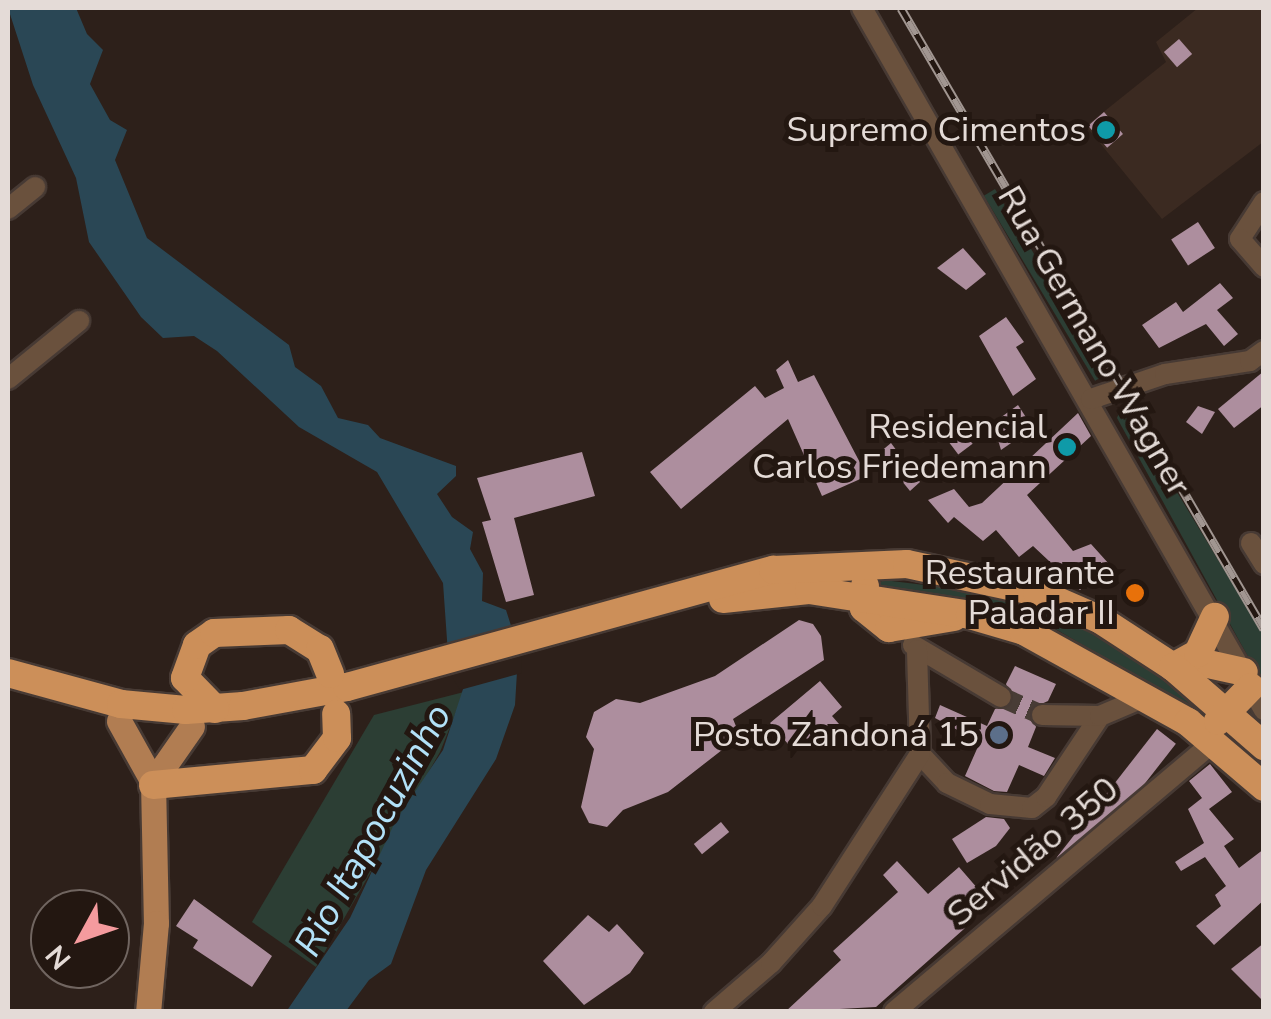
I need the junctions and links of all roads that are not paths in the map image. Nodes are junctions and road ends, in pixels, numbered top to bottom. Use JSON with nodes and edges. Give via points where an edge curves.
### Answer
{"nodes":[{"id":1,"x":862,"y":8,"type":"edge"},
{"id":2,"x":35,"y":187,"type":"dead end"},
{"id":3,"x":1264,"y":202,"type":"edge"},
{"id":4,"x":8,"y":209,"type":"edge"},
{"id":5,"x":1264,"y":267,"type":"edge"},
{"id":6,"x":79,"y":320,"type":"dead end"},
{"id":7,"x":1264,"y":350,"type":"edge"},
{"id":8,"x":8,"y":379,"type":"edge"},
{"id":9,"x":1091,"y":399,"type":"junction"},
{"id":10,"x":1250,"y":544,"type":"dead end"},
{"id":11,"x":908,"y":564,"type":"junction"},
{"id":12,"x":1264,"y":564,"type":"edge"},
{"id":13,"x":862,"y":596,"type":"junction"},
{"id":14,"x":970,"y":615,"type":"junction"},
{"id":15,"x":1215,"y":617,"type":"junction"},
{"id":16,"x":910,"y":640,"type":"junction"},
{"id":17,"x":533,"y":643,"type":"junction"},
{"id":18,"x":1181,"y":663,"type":"junction"},
{"id":19,"x":8,"y":673,"type":"edge"},
{"id":20,"x":330,"y":674,"type":"dead end"},
{"id":21,"x":393,"y":682,"type":"junction"},
{"id":22,"x":1253,"y":690,"type":"edge"},
{"id":23,"x":8,"y":692,"type":"edge"},
{"id":24,"x":1001,"y":696,"type":"tunnel mouth"},
{"id":25,"x":1147,"y":696,"type":"junction"},
{"id":26,"x":215,"y":708,"type":"junction"},
{"id":27,"x":1227,"y":710,"type":"junction"},
{"id":28,"x":336,"y":714,"type":"dead end"},
{"id":29,"x":1042,"y":715,"type":"tunnel mouth"},
{"id":30,"x":1100,"y":716,"type":"junction"},
{"id":31,"x":119,"y":721,"type":"junction"},
{"id":32,"x":1188,"y":722,"type":"junction"},
{"id":33,"x":192,"y":726,"type":"junction"},
{"id":34,"x":1214,"y":742,"type":"junction"},
{"id":35,"x":1264,"y":746,"type":"edge"},
{"id":36,"x":920,"y":754,"type":"junction"},
{"id":37,"x":163,"y":776,"type":"junction"},
{"id":38,"x":1264,"y":786,"type":"edge"},
{"id":39,"x":148,"y":1012,"type":"edge"},
{"id":40,"x":714,"y":1012,"type":"edge"},
{"id":41,"x":894,"y":1012,"type":"edge"}],
"edges":[{"from":1,"to":9,"type":"street","name":"Rua Germano Wagner"},
{"from":2,"to":4,"type":"street"},
{"from":3,"to":5,"type":"street","via":[[1240,239]]},
{"from":6,"to":8,"type":"street"},
{"from":7,"to":9,"type":"street","via":[[1250,361],[1165,374]]},
{"from":9,"to":15,"type":"street","name":"Rua Germano Wagner"},
{"from":10,"to":12,"type":"street"},
{"from":11,"to":13,"type":"highway","via":[[878,574]]},
{"from":11,"to":17,"type":"highway","via":[[773,570]]},
{"from":11,"to":18,"type":"highway","via":[[1037,592]]},
{"from":13,"to":14,"type":"highway"},
{"from":13,"to":16,"type":"highway","via":[[872,618]]},
{"from":13,"to":17,"type":"highway","via":[[808,590],[732,596]]},
{"from":14,"to":16,"type":"highway"},
{"from":14,"to":25,"type":"highway","via":[[1075,654]]},
{"from":15,"to":18,"type":"highway"},
{"from":15,"to":22,"type":"street","name":"Rua Germano Wagner"},
{"from":16,"to":24,"type":"street"},
{"from":16,"to":36,"type":"street"},
{"from":17,"to":21,"type":"highway"},
{"from":18,"to":22,"type":"highway"},
{"from":18,"to":27,"type":"highway"},
{"from":19,"to":26,"type":"highway","via":[[121,704]]},
{"from":20,"to":26,"type":"highway","via":[[320,649],[289,630],[214,633],[197,645],[186,678]]},
{"from":21,"to":26,"type":"highway"},
{"from":21,"to":33,"type":"highway","via":[[298,714]]},
{"from":22,"to":27,"type":"highway"},
{"from":23,"to":31,"type":"highway"},
{"from":25,"to":30,"type":"street"},
{"from":25,"to":32,"type":"highway"},
{"from":27,"to":32,"type":"highway","via":[[1211,724]]},
{"from":27,"to":35,"type":"highway"},
{"from":28,"to":37,"type":"highway","via":[[338,738],[313,770]]},
{"from":29,"to":30,"type":"street"},
{"from":30,"to":36,"type":"street","via":[[1070,767],[1032,808],[990,804],[947,784]]},
{"from":31,"to":33,"type":"highway"},
{"from":31,"to":37,"type":"main road"},
{"from":32,"to":34,"type":"highway"},
{"from":33,"to":37,"type":"main road"},
{"from":34,"to":38,"type":"highway"},
{"from":34,"to":41,"type":"street","name":"Servidão 350"},
{"from":36,"to":40,"type":"street","via":[[822,906],[771,964]]},
{"from":37,"to":39,"type":"main road"}]}
